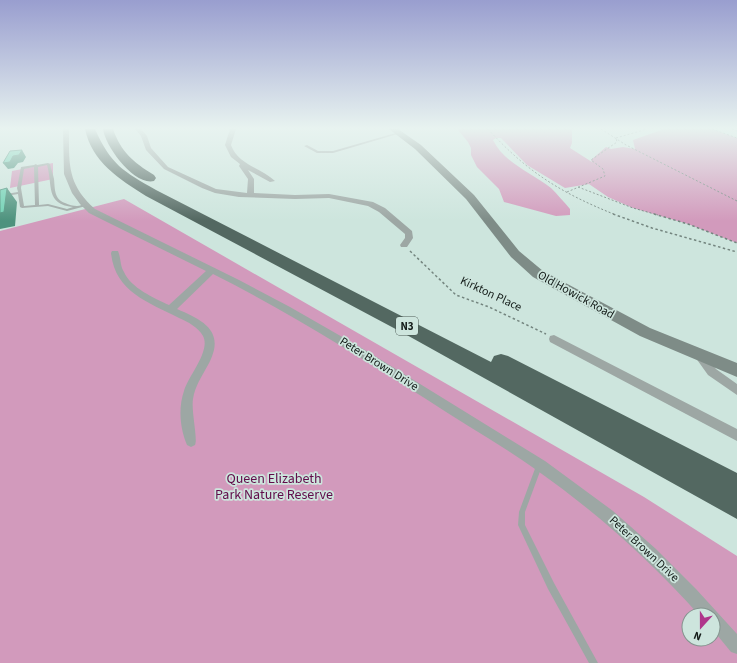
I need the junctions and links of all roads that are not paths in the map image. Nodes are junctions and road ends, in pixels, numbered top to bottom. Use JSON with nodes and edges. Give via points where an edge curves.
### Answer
{"nodes":[{"id":1,"x":68,"y":160,"type":"edge"},
{"id":2,"x":104,"y":160,"type":"edge"},
{"id":3,"x":125,"y":160,"type":"edge"},
{"id":4,"x":158,"y":160,"type":"edge"},
{"id":5,"x":237,"y":160,"type":"edge"},
{"id":6,"x":239,"y":160,"type":"edge"},
{"id":7,"x":431,"y":160,"type":"edge"},
{"id":8,"x":36,"y":165,"type":"junction"},
{"id":9,"x":272,"y":181,"type":"dead end"},
{"id":10,"x":19,"y":192,"type":"junction"},
{"id":11,"x":250,"y":195,"type":"junction"},
{"id":12,"x":0,"y":196,"type":"edge"},
{"id":13,"x":38,"y":206,"type":"junction"},
{"id":14,"x":82,"y":206,"type":"junction"},
{"id":15,"x":404,"y":245,"type":"road end"},
{"id":16,"x":115,"y":253,"type":"dead end"},
{"id":17,"x":212,"y":270,"type":"junction"},
{"id":18,"x":171,"y":308,"type":"junction"},
{"id":19,"x":554,"y":339,"type":"road end"},
{"id":20,"x":698,"y":354,"type":"junction"},
{"id":21,"x":737,"y":370,"type":"edge"},
{"id":22,"x":737,"y":390,"type":"edge"},
{"id":23,"x":737,"y":435,"type":"edge"},
{"id":24,"x":191,"y":441,"type":"dead end"},
{"id":25,"x":539,"y":464,"type":"junction"},
{"id":26,"x":737,"y":486,"type":"edge"},
{"id":27,"x":737,"y":506,"type":"edge"},
{"id":28,"x":703,"y":607,"type":"edge"},
{"id":29,"x":721,"y":627,"type":"edge"},
{"id":30,"x":737,"y":646,"type":"edge"},
{"id":31,"x":594,"y":663,"type":"edge"}],
"edges":[{"from":1,"to":14,"type":"street","name":"Peter Brown Drive","via":[[69,182]]},
{"from":2,"to":27,"type":"highway","number":"N3","via":[[119,173],[151,192],[419,332]]},
{"from":3,"to":26,"type":"highway","number":"N3","via":[[134,169],[163,187]]},
{"from":4,"to":11,"type":"street","via":[[166,168],[215,191]]},
{"from":5,"to":11,"type":"street","via":[[251,179]]},
{"from":6,"to":9,"type":"street"},
{"from":7,"to":20,"type":"main road","name":"Old Howick Road","via":[[470,197],[515,254],[538,274],[656,337]]},
{"from":8,"to":10,"type":"lane","via":[[22,168]]},
{"from":8,"to":13,"type":"lane"},
{"from":8,"to":14,"type":"lane","via":[[49,164],[53,192],[63,206]]},
{"from":10,"to":12,"type":"lane"},
{"from":10,"to":13,"type":"lane","via":[[22,207]]},
{"from":11,"to":15,"type":"street","via":[[329,196],[375,205],[409,233]]},
{"from":13,"to":14,"type":"lane","via":[[48,205],[68,210]]},
{"from":14,"to":17,"type":"street","name":"Peter Brown Drive"},
{"from":16,"to":18,"type":"street","via":[[117,267],[130,286]]},
{"from":17,"to":18,"type":"street"},
{"from":17,"to":25,"type":"street","name":"Peter Brown Drive","via":[[330,333]]},
{"from":18,"to":24,"type":"street","via":[[199,324],[206,330],[210,340],[207,358],[190,387],[187,401]]},
{"from":19,"to":23,"type":"street"},
{"from":20,"to":21,"type":"main road","name":"Old Howick Road"},
{"from":20,"to":22,"type":"street","via":[[712,372]]},
{"from":25,"to":28,"type":"street","name":"Peter Brown Drive","via":[[648,550]]},
{"from":25,"to":31,"type":"lane","via":[[522,512],[521,525],[551,586]]},
{"from":29,"to":30,"type":"street"}]}
